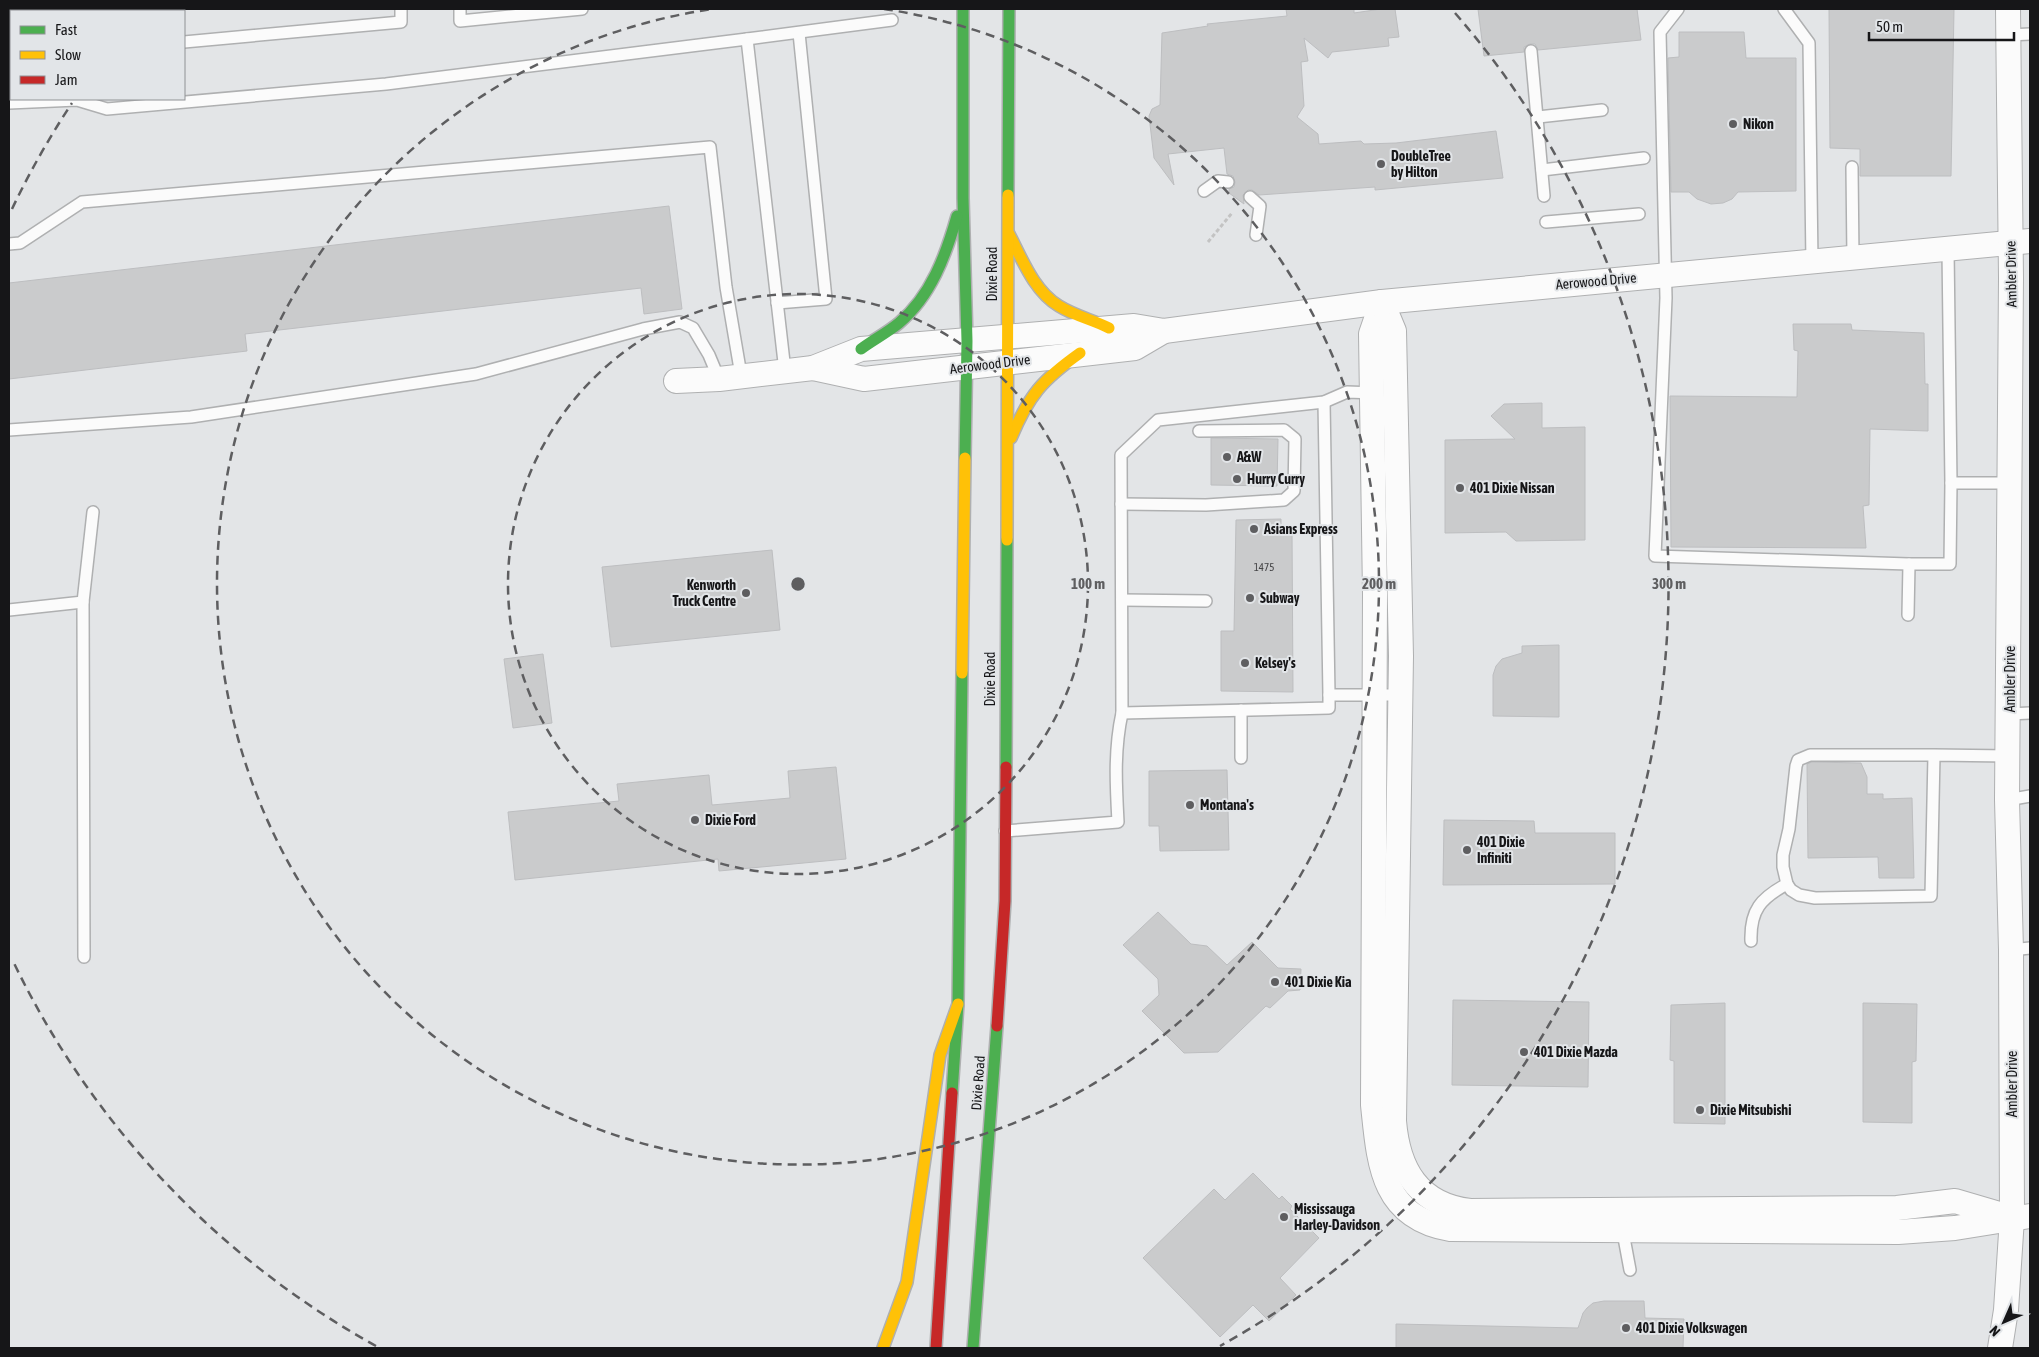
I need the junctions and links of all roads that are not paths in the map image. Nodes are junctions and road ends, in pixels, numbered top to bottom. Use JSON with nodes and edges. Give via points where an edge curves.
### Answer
{"nodes":[{"id":1,"x":401,"y":9,"type":"edge"},
{"id":2,"x":460,"y":9,"type":"edge"},
{"id":3,"x":582,"y":9,"type":"edge"},
{"id":4,"x":963,"y":9,"type":"edge"},
{"id":5,"x":1009,"y":9,"type":"edge"},
{"id":6,"x":1678,"y":9,"type":"edge"},
{"id":7,"x":1784,"y":9,"type":"edge"},
{"id":8,"x":2008,"y":9,"type":"edge"},
{"id":9,"x":892,"y":20,"type":"dead end"},
{"id":10,"x":799,"y":33,"type":"junction"},
{"id":11,"x":2019,"y":34,"type":"edge"},
{"id":12,"x":747,"y":39,"type":"junction"},
{"id":13,"x":185,"y":42,"type":"edge"},
{"id":14,"x":1531,"y":51,"type":"dead end"},
{"id":15,"x":9,"y":103,"type":"edge"},
{"id":16,"x":1602,"y":110,"type":"dead end"},
{"id":17,"x":1538,"y":116,"type":"junction"},
{"id":18,"x":1644,"y":158,"type":"dead end"},
{"id":19,"x":1852,"y":167,"type":"dead end"},
{"id":20,"x":1542,"y":170,"type":"junction"},
{"id":21,"x":1228,"y":182,"type":"dead end"},
{"id":22,"x":1204,"y":191,"type":"dead end"},
{"id":23,"x":1544,"y":196,"type":"dead end"},
{"id":24,"x":1250,"y":197,"type":"dead end"},
{"id":25,"x":963,"y":198,"type":"junction"},
{"id":26,"x":1639,"y":214,"type":"dead end"},
{"id":27,"x":1546,"y":222,"type":"dead end"},
{"id":28,"x":1007,"y":230,"type":"junction"},
{"id":29,"x":1256,"y":235,"type":"dead end"},
{"id":30,"x":2020,"y":242,"type":"edge"},
{"id":31,"x":9,"y":244,"type":"edge"},
{"id":32,"x":1948,"y":250,"type":"junction"},
{"id":33,"x":1853,"y":258,"type":"junction"},
{"id":34,"x":1812,"y":262,"type":"junction"},
{"id":35,"x":1666,"y":275,"type":"junction"},
{"id":36,"x":1382,"y":302,"type":"junction"},
{"id":37,"x":777,"y":303,"type":"junction"},
{"id":38,"x":1109,"y":328,"type":"junction"},
{"id":39,"x":1164,"y":331,"type":"junction"},
{"id":40,"x":1008,"y":337,"type":"junction"},
{"id":41,"x":967,"y":341,"type":"junction"},
{"id":42,"x":861,"y":349,"type":"junction"},
{"id":43,"x":1080,"y":353,"type":"junction"},
{"id":44,"x":1008,"y":363,"type":"junction"},
{"id":45,"x":813,"y":368,"type":"junction"},
{"id":46,"x":966,"y":368,"type":"junction"},
{"id":47,"x":785,"y":371,"type":"junction"},
{"id":48,"x":730,"y":377,"type":"junction"},
{"id":49,"x":676,"y":381,"type":"dead end"},
{"id":50,"x":1396,"y":391,"type":"junction"},
{"id":51,"x":1372,"y":393,"type":"junction"},
{"id":52,"x":1324,"y":402,"type":"junction"},
{"id":53,"x":9,"y":430,"type":"edge"},
{"id":54,"x":1199,"y":431,"type":"dead end"},
{"id":55,"x":1006,"y":449,"type":"junction"},
{"id":56,"x":1951,"y":483,"type":"junction"},
{"id":57,"x":2010,"y":483,"type":"junction"},
{"id":58,"x":1120,"y":504,"type":"junction"},
{"id":59,"x":93,"y":512,"type":"dead end"},
{"id":60,"x":1909,"y":564,"type":"junction"},
{"id":61,"x":1122,"y":600,"type":"junction"},
{"id":62,"x":1206,"y":601,"type":"dead end"},
{"id":63,"x":83,"y":602,"type":"junction"},
{"id":64,"x":9,"y":610,"type":"edge"},
{"id":65,"x":1908,"y":615,"type":"dead end"},
{"id":66,"x":1329,"y":695,"type":"junction"},
{"id":67,"x":1400,"y":695,"type":"junction"},
{"id":68,"x":1375,"y":696,"type":"junction"},
{"id":69,"x":1241,"y":710,"type":"junction"},
{"id":70,"x":1122,"y":713,"type":"junction"},
{"id":71,"x":2020,"y":713,"type":"edge"},
{"id":72,"x":1934,"y":755,"type":"junction"},
{"id":73,"x":2008,"y":756,"type":"junction"},
{"id":74,"x":1241,"y":758,"type":"dead end"},
{"id":75,"x":2019,"y":798,"type":"edge"},
{"id":76,"x":1005,"y":830,"type":"junction"},
{"id":77,"x":1787,"y":884,"type":"junction"},
{"id":78,"x":1374,"y":896,"type":"junction"},
{"id":79,"x":1398,"y":898,"type":"junction"},
{"id":80,"x":1751,"y":941,"type":"dead end"},
{"id":81,"x":2021,"y":949,"type":"edge"},
{"id":82,"x":84,"y":957,"type":"dead end"},
{"id":83,"x":958,"y":1004,"type":"junction"},
{"id":84,"x":1384,"y":1105,"type":"junction"},
{"id":85,"x":2021,"y":1217,"type":"edge"},
{"id":86,"x":1621,"y":1220,"type":"junction"},
{"id":87,"x":1630,"y":1270,"type":"dead end"},
{"id":88,"x":883,"y":1348,"type":"edge"},
{"id":89,"x":936,"y":1348,"type":"edge"},
{"id":90,"x":973,"y":1348,"type":"edge"},
{"id":91,"x":2000,"y":1348,"type":"edge"}],
"edges":[{"from":1,"to":13,"type":"lane","via":[[401,22]]},
{"from":2,"to":3,"type":"lane","via":[[460,21]]},
{"from":4,"to":25,"type":"main road","name":"Dixie Road"},
{"from":5,"to":28,"type":"main road","name":"Dixie Road"},
{"from":6,"to":35,"type":"lane","via":[[1660,32]]},
{"from":7,"to":34,"type":"lane","via":[[1809,43]]},
{"from":8,"to":11,"type":"street","name":"Ambler Drive"},
{"from":9,"to":10,"type":"lane"},
{"from":10,"to":12,"type":"lane"},
{"from":10,"to":37,"type":"lane","via":[[826,299]]},
{"from":11,"to":30,"type":"street","name":"Ambler Drive","via":[[2011,205]]},
{"from":12,"to":15,"type":"lane","via":[[386,84],[107,109],[77,100]]},
{"from":12,"to":37,"type":"lane"},
{"from":14,"to":17,"type":"lane"},
{"from":16,"to":17,"type":"lane"},
{"from":17,"to":20,"type":"lane"},
{"from":18,"to":20,"type":"lane"},
{"from":19,"to":33,"type":"lane"},
{"from":20,"to":23,"type":"lane"},
{"from":21,"to":22,"type":"lane","via":[[1218,181]]},
{"from":24,"to":29,"type":"lane","via":[[1260,206]]},
{"from":25,"to":41,"type":"main road","name":"Dixie Road"},
{"from":25,"to":42,"type":"main road","via":[[947,246],[923,299],[900,322]]},
{"from":26,"to":27,"type":"lane"},
{"from":28,"to":38,"type":"main road","via":[[1032,279],[1054,302]]},
{"from":28,"to":40,"type":"main road","name":"Dixie Road"},
{"from":30,"to":32,"type":"street","name":"Aerowood Drive"},
{"from":30,"to":57,"type":"street","name":"Ambler Drive","via":[[2011,278]]},
{"from":31,"to":48,"type":"lane","via":[[20,243],[82,202],[710,147],[726,287]]},
{"from":32,"to":33,"type":"street","name":"Aerowood Drive"},
{"from":32,"to":56,"type":"lane"},
{"from":33,"to":34,"type":"street","name":"Aerowood Drive"},
{"from":34,"to":35,"type":"street","name":"Aerowood Drive"},
{"from":35,"to":36,"type":"street","name":"Aerowood Drive"},
{"from":35,"to":60,"type":"lane","via":[[1655,556]]},
{"from":36,"to":39,"type":"street","name":"Aerowood Drive"},
{"from":36,"to":50,"type":"street","via":[[1394,330]]},
{"from":36,"to":51,"type":"street","via":[[1371,334]]},
{"from":37,"to":47,"type":"lane"},
{"from":38,"to":39,"type":"street","name":"Aerowood Drive","via":[[1134,326]]},
{"from":38,"to":40,"type":"street","name":"Aerowood Drive"},
{"from":39,"to":43,"type":"street","name":"Aerowood Drive","via":[[1135,348]]},
{"from":40,"to":41,"type":"street","name":"Aerowood Drive"},
{"from":40,"to":44,"type":"main road","name":"Dixie Road"},
{"from":41,"to":42,"type":"street","name":"Aerowood Drive"},
{"from":41,"to":46,"type":"main road","name":"Dixie Road"},
{"from":42,"to":45,"type":"street","name":"Aerowood Drive"},
{"from":43,"to":44,"type":"street","name":"Aerowood Drive"},
{"from":43,"to":55,"type":"main road","via":[[1046,379],[1028,401]]},
{"from":44,"to":46,"type":"street","name":"Aerowood Drive"},
{"from":44,"to":55,"type":"main road","name":"Dixie Road"},
{"from":45,"to":46,"type":"street","name":"Aerowood Drive","via":[[864,379]]},
{"from":45,"to":47,"type":"street","name":"Aerowood Drive"},
{"from":46,"to":83,"type":"main road","name":"Dixie Road"},
{"from":47,"to":48,"type":"street","name":"Aerowood Drive"},
{"from":48,"to":49,"type":"street","name":"Aerowood Drive"},
{"from":48,"to":53,"type":"lane","via":[[709,355],[694,328],[680,322],[476,374],[191,417]]},
{"from":50,"to":51,"type":"lane"},
{"from":50,"to":67,"type":"street"},
{"from":51,"to":52,"type":"lane","via":[[1347,392]]},
{"from":51,"to":68,"type":"street"},
{"from":52,"to":58,"type":"lane","via":[[1158,420],[1121,455]]},
{"from":52,"to":66,"type":"lane"},
{"from":54,"to":58,"type":"lane","via":[[1284,430],[1295,439],[1294,491],[1284,500],[1206,505]]},
{"from":55,"to":76,"type":"main road","name":"Dixie Road"},
{"from":56,"to":57,"type":"lane"},
{"from":56,"to":60,"type":"lane","via":[[1950,564]]},
{"from":57,"to":71,"type":"street","name":"Ambler Drive"},
{"from":58,"to":61,"type":"lane"},
{"from":59,"to":63,"type":"lane"},
{"from":60,"to":65,"type":"lane"},
{"from":61,"to":62,"type":"lane"},
{"from":61,"to":70,"type":"lane"},
{"from":63,"to":64,"type":"lane"},
{"from":63,"to":82,"type":"lane"},
{"from":66,"to":68,"type":"lane"},
{"from":66,"to":69,"type":"lane","via":[[1329,708]]},
{"from":67,"to":68,"type":"lane"},
{"from":67,"to":79,"type":"street"},
{"from":68,"to":78,"type":"street"},
{"from":69,"to":70,"type":"lane"},
{"from":69,"to":74,"type":"lane"},
{"from":70,"to":76,"type":"lane","via":[[1116,760],[1118,822]]},
{"from":71,"to":73,"type":"street","name":"Ambler Drive"},
{"from":72,"to":73,"type":"lane"},
{"from":72,"to":77,"type":"lane","via":[[1810,756],[1798,760],[1783,855]]},
{"from":72,"to":77,"type":"lane","via":[[1932,896],[1815,898],[1799,895]]},
{"from":73,"to":75,"type":"street","name":"Ambler Drive"},
{"from":75,"to":81,"type":"street","name":"Ambler Drive"},
{"from":76,"to":90,"type":"main road","name":"Dixie Road","via":[[1004,920]]},
{"from":77,"to":80,"type":"lane","via":[[1757,907],[1752,918]]},
{"from":78,"to":79,"type":"lane"},
{"from":78,"to":84,"type":"street"},
{"from":79,"to":84,"type":"street"},
{"from":81,"to":85,"type":"street","name":"Ambler Drive"},
{"from":83,"to":88,"type":"main road","via":[[940,1055],[907,1282]]},
{"from":83,"to":89,"type":"main road","name":"Dixie Road"},
{"from":84,"to":86,"type":"street","via":[[1404,1167],[1420,1189],[1443,1204],[1470,1211]]},
{"from":85,"to":86,"type":"street","via":[[1955,1202],[1897,1220]]},
{"from":85,"to":91,"type":"street","name":"Ambler Drive"},
{"from":86,"to":87,"type":"lane"}]}
